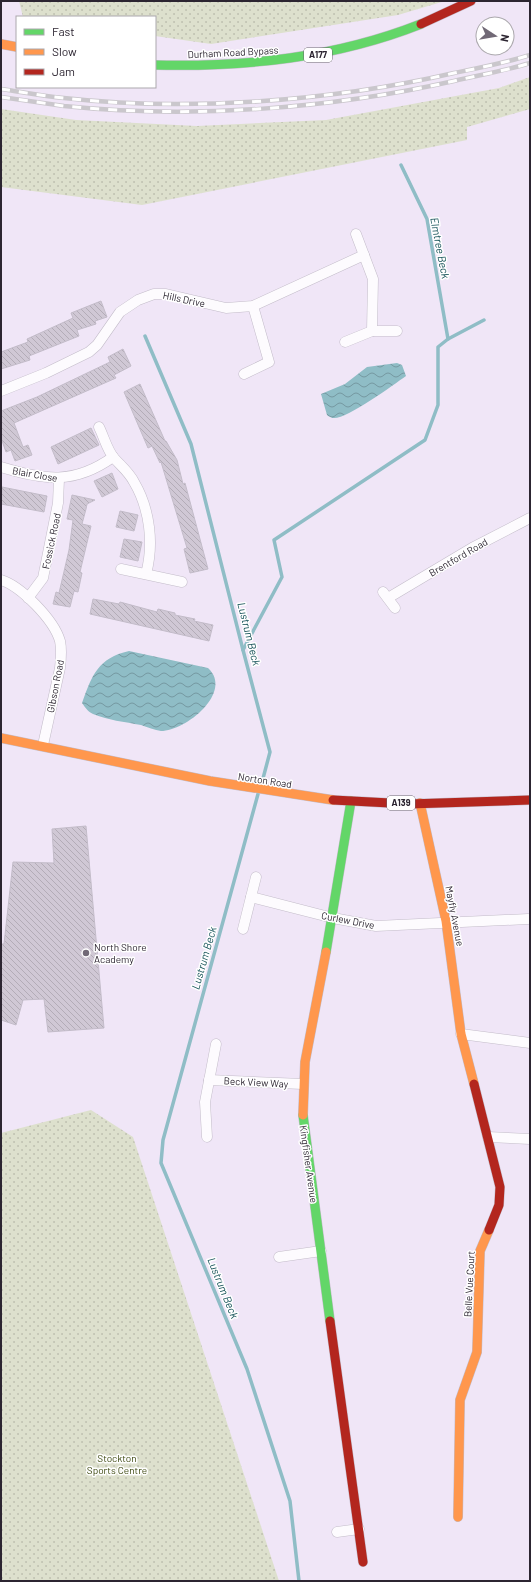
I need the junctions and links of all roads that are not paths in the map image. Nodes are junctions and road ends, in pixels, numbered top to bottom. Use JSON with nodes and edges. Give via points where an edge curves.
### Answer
{"nodes":[{"id":1,"x":471,"y":1,"type":"edge"},
{"id":2,"x":1,"y":44,"type":"edge"},
{"id":3,"x":16,"y":47,"type":"edge"},
{"id":4,"x":156,"y":65,"type":"edge"},
{"id":5,"x":356,"y":234,"type":"dead end"},
{"id":6,"x":364,"y":255,"type":"junction"},
{"id":7,"x":253,"y":306,"type":"junction"},
{"id":8,"x":372,"y":331,"type":"junction"},
{"id":9,"x":396,"y":331,"type":"dead end"},
{"id":10,"x":345,"y":342,"type":"dead end"},
{"id":11,"x":244,"y":374,"type":"dead end"},
{"id":12,"x":1,"y":391,"type":"edge"},
{"id":13,"x":99,"y":427,"type":"dead end"},
{"id":14,"x":113,"y":457,"type":"junction"},
{"id":15,"x":1,"y":467,"type":"edge"},
{"id":16,"x":59,"y":479,"type":"junction"},
{"id":17,"x":530,"y":518,"type":"edge"},
{"id":18,"x":121,"y":569,"type":"dead end"},
{"id":19,"x":146,"y":574,"type":"junction"},
{"id":20,"x":1,"y":580,"type":"edge"},
{"id":21,"x":182,"y":582,"type":"dead end"},
{"id":22,"x":28,"y":598,"type":"junction"},
{"id":23,"x":395,"y":608,"type":"dead end"},
{"id":24,"x":1,"y":738,"type":"edge"},
{"id":25,"x":43,"y":745,"type":"junction"},
{"id":26,"x":530,"y":800,"type":"edge"},
{"id":27,"x":351,"y":801,"type":"junction"},
{"id":28,"x":420,"y":803,"type":"junction"},
{"id":29,"x":256,"y":877,"type":"dead end"},
{"id":30,"x":251,"y":897,"type":"junction"},
{"id":31,"x":333,"y":918,"type":"junction"},
{"id":32,"x":528,"y":919,"type":"dead end"},
{"id":33,"x":446,"y":921,"type":"junction"},
{"id":34,"x":243,"y":929,"type":"dead end"},
{"id":35,"x":462,"y":1034,"type":"junction"},
{"id":36,"x":530,"y":1043,"type":"edge"},
{"id":37,"x":216,"y":1044,"type":"dead end"},
{"id":38,"x":209,"y":1080,"type":"junction"},
{"id":39,"x":303,"y":1084,"type":"junction"},
{"id":40,"x":207,"y":1137,"type":"dead end"},
{"id":41,"x":488,"y":1137,"type":"junction"},
{"id":42,"x":530,"y":1139,"type":"edge"},
{"id":43,"x":321,"y":1251,"type":"junction"},
{"id":44,"x":279,"y":1257,"type":"dead end"},
{"id":45,"x":458,"y":1517,"type":"dead end"},
{"id":46,"x":359,"y":1529,"type":"junction"},
{"id":47,"x":337,"y":1532,"type":"dead end"},
{"id":48,"x":363,"y":1562,"type":"dead end"}],
"edges":[{"from":1,"to":4,"type":"street","name":"Durham Road Bypass","number":"A177","via":[[398,32],[324,54],[254,64]]},
{"from":2,"to":3,"type":"street"},
{"from":5,"to":6,"type":"street"},
{"from":6,"to":7,"type":"street","name":"Hills Drive"},
{"from":6,"to":8,"type":"street","via":[[373,280]]},
{"from":7,"to":11,"type":"street","via":[[269,362]]},
{"from":7,"to":12,"type":"street","name":"Hills Drive","via":[[226,308],[166,294],[154,294],[128,305],[120,312],[97,345],[89,352]]},
{"from":8,"to":9,"type":"street"},
{"from":8,"to":10,"type":"street"},
{"from":13,"to":14,"type":"street"},
{"from":14,"to":16,"type":"street","name":"Blair Close","via":[[86,472]]},
{"from":14,"to":19,"type":"street","via":[[133,480],[142,500],[151,539],[150,561]]},
{"from":15,"to":16,"type":"street","name":"Blair Close"},
{"from":16,"to":22,"type":"street","name":"Fossick Road","via":[[58,503],[43,578]]},
{"from":17,"to":23,"type":"street","name":"Brentford Road","via":[[385,595]]},
{"from":18,"to":19,"type":"street"},
{"from":19,"to":21,"type":"street"},
{"from":20,"to":22,"type":"street","name":"Gibson Road"},
{"from":22,"to":25,"type":"street","name":"Gibson Road","via":[[53,625],[61,648],[60,668]]},
{"from":24,"to":25,"type":"street","name":"Norton Road","number":"A139"},
{"from":25,"to":27,"type":"street","name":"Norton Road","number":"A139","via":[[254,790]]},
{"from":26,"to":28,"type":"street","name":"Norton Road","number":"A139"},
{"from":27,"to":28,"type":"street","name":"Norton Road","number":"A139"},
{"from":27,"to":31,"type":"street","name":"Kingfisher Avenue"},
{"from":28,"to":33,"type":"street","name":"Mayfly Avenue"},
{"from":29,"to":30,"type":"street"},
{"from":30,"to":31,"type":"street","name":"Curlew Drive"},
{"from":30,"to":34,"type":"street"},
{"from":31,"to":33,"type":"street","name":"Curlew Drive","via":[[376,926]]},
{"from":31,"to":39,"type":"street","name":"Kingfisher Avenue"},
{"from":32,"to":33,"type":"street","name":"Curlew Drive"},
{"from":33,"to":35,"type":"street","name":"Mayfly Avenue"},
{"from":35,"to":36,"type":"street"},
{"from":35,"to":41,"type":"street","name":"Belle Vue Court"},
{"from":37,"to":38,"type":"street","name":"Beck View Way"},
{"from":38,"to":39,"type":"street","name":"Beck View Way"},
{"from":38,"to":40,"type":"street","name":"Beck View Way","via":[[205,1102]]},
{"from":39,"to":43,"type":"street","name":"Kingfisher Avenue","via":[[303,1125]]},
{"from":41,"to":42,"type":"street"},
{"from":41,"to":45,"type":"street","name":"Belle Vue Court","via":[[500,1195],[495,1218],[480,1251],[477,1352],[460,1400]]},
{"from":43,"to":44,"type":"street"},
{"from":43,"to":46,"type":"street","name":"Kingfisher Avenue"},
{"from":46,"to":47,"type":"street"},
{"from":46,"to":48,"type":"street","name":"Kingfisher Avenue"}]}
